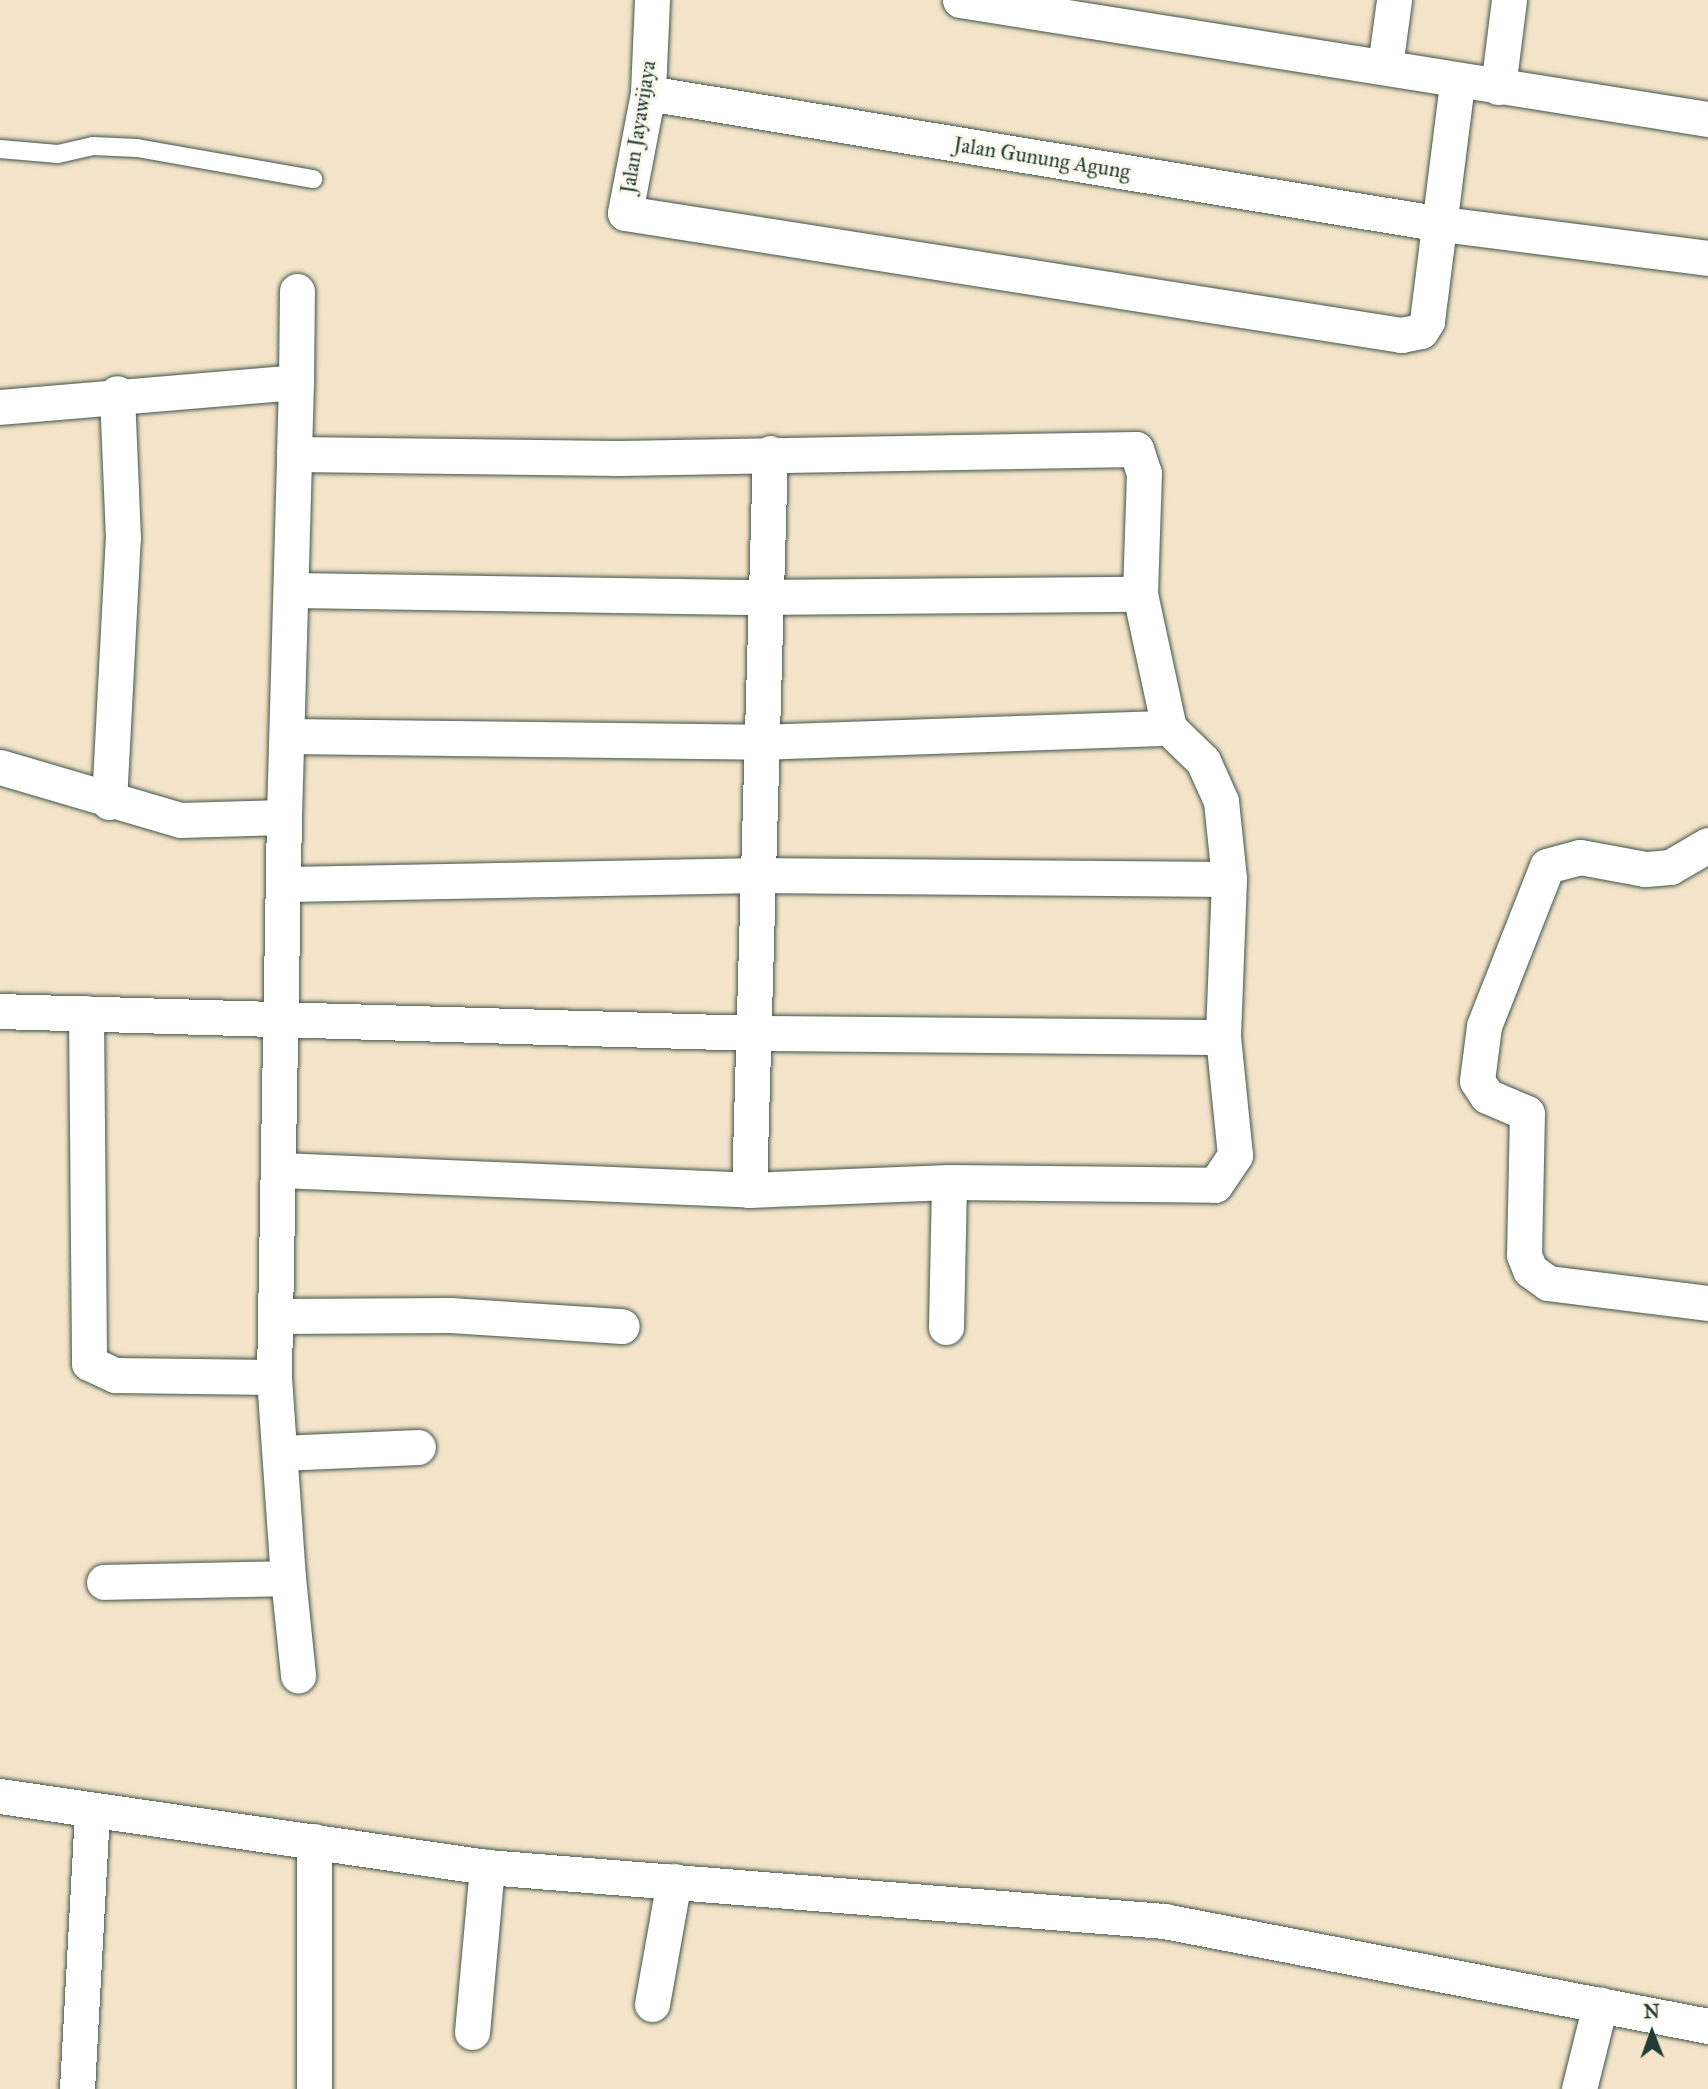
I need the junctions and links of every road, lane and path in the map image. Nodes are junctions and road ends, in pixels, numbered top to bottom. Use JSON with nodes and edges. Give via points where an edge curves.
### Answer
{"nodes":[{"id":1,"x":652,"y":0,"type":"edge"},
{"id":2,"x":960,"y":0,"type":"edge"},
{"id":3,"x":1394,"y":0,"type":"edge"},
{"id":4,"x":1509,"y":0,"type":"edge"},
{"id":5,"x":1385,"y":66,"type":"junction"},
{"id":6,"x":1457,"y":83,"type":"junction"},
{"id":7,"x":1498,"y":87,"type":"junction"},
{"id":8,"x":648,"y":93,"type":"junction"},
{"id":9,"x":1708,"y":119,"type":"edge"},
{"id":10,"x":0,"y":149,"type":"edge"},
{"id":11,"x":313,"y":178,"type":"dead end"},
{"id":12,"x":1435,"y":223,"type":"junction"},
{"id":13,"x":1708,"y":258,"type":"edge"},
{"id":14,"x":297,"y":291,"type":"dead end"},
{"id":15,"x":296,"y":382,"type":"junction"},
{"id":16,"x":117,"y":393,"type":"junction"},
{"id":17,"x":0,"y":407,"type":"edge"},
{"id":18,"x":770,"y":453,"type":"junction"},
{"id":19,"x":294,"y":454,"type":"junction"},
{"id":20,"x":293,"y":590,"type":"junction"},
{"id":21,"x":1140,"y":594,"type":"junction"},
{"id":22,"x":762,"y":597,"type":"junction"},
{"id":23,"x":1169,"y":728,"type":"junction"},
{"id":24,"x":288,"y":736,"type":"junction"},
{"id":25,"x":761,"y":742,"type":"junction"},
{"id":26,"x":0,"y":767,"type":"edge"},
{"id":27,"x":109,"y":802,"type":"junction"},
{"id":28,"x":284,"y":817,"type":"junction"},
{"id":29,"x":1708,"y":845,"type":"edge"},
{"id":30,"x":760,"y":875,"type":"junction"},
{"id":31,"x":1229,"y":879,"type":"junction"},
{"id":32,"x":288,"y":884,"type":"junction"},
{"id":33,"x":0,"y":1011,"type":"edge"},
{"id":34,"x":86,"y":1013,"type":"junction"},
{"id":35,"x":285,"y":1022,"type":"junction"},
{"id":36,"x":757,"y":1034,"type":"junction"},
{"id":37,"x":1223,"y":1037,"type":"junction"},
{"id":38,"x":280,"y":1170,"type":"junction"},
{"id":39,"x":948,"y":1182,"type":"junction"},
{"id":40,"x":750,"y":1190,"type":"junction"},
{"id":41,"x":1708,"y":1303,"type":"edge"},
{"id":42,"x":277,"y":1316,"type":"junction"},
{"id":43,"x":622,"y":1326,"type":"dead end"},
{"id":44,"x":946,"y":1327,"type":"dead end"},
{"id":45,"x":274,"y":1377,"type":"junction"},
{"id":46,"x":418,"y":1447,"type":"dead end"},
{"id":47,"x":280,"y":1453,"type":"junction"},
{"id":48,"x":288,"y":1578,"type":"junction"},
{"id":49,"x":104,"y":1582,"type":"dead end"},
{"id":50,"x":298,"y":1675,"type":"dead end"},
{"id":51,"x":0,"y":1797,"type":"edge"},
{"id":52,"x":92,"y":1814,"type":"junction"},
{"id":53,"x":314,"y":1841,"type":"junction"},
{"id":54,"x":487,"y":1867,"type":"junction"},
{"id":55,"x":674,"y":1881,"type":"junction"},
{"id":56,"x":652,"y":2004,"type":"dead end"},
{"id":57,"x":1600,"y":2005,"type":"junction"},
{"id":58,"x":1708,"y":2026,"type":"edge"},
{"id":59,"x":472,"y":2032,"type":"dead end"},
{"id":60,"x":77,"y":2089,"type":"edge"},
{"id":61,"x":314,"y":2089,"type":"edge"},
{"id":62,"x":1579,"y":2089,"type":"edge"}],
"edges":[{"from":1,"to":8,"type":"street","name":"Jalan Jayawijaya"},
{"from":2,"to":5,"type":"street"},
{"from":3,"to":5,"type":"street"},
{"from":4,"to":7,"type":"street"},
{"from":5,"to":6,"type":"street"},
{"from":6,"to":7,"type":"street"},
{"from":6,"to":12,"type":"street"},
{"from":7,"to":9,"type":"street"},
{"from":8,"to":12,"type":"street","name":"Jalan Gunung Agung"},
{"from":8,"to":12,"type":"street","name":"Jalan Jayawijaya","via":[[625,213],[1401,335],[1421,331],[1427,321]]},
{"from":10,"to":11,"type":"lane","via":[[58,154],[93,146],[137,148]]},
{"from":12,"to":13,"type":"street","name":"Jalan Gunung Agung"},
{"from":14,"to":15,"type":"street"},
{"from":15,"to":16,"type":"street"},
{"from":15,"to":19,"type":"street"},
{"from":16,"to":17,"type":"street"},
{"from":16,"to":27,"type":"street","via":[[123,538]]},
{"from":18,"to":19,"type":"street"},
{"from":18,"to":21,"type":"street","via":[[1136,449],[1144,473]]},
{"from":18,"to":22,"type":"street"},
{"from":19,"to":20,"type":"street"},
{"from":20,"to":22,"type":"street"},
{"from":20,"to":24,"type":"street"},
{"from":21,"to":22,"type":"street"},
{"from":21,"to":23,"type":"street"},
{"from":22,"to":25,"type":"street"},
{"from":23,"to":25,"type":"street"},
{"from":23,"to":31,"type":"street","via":[[1203,761],[1221,801]]},
{"from":24,"to":25,"type":"street"},
{"from":24,"to":28,"type":"street"},
{"from":25,"to":30,"type":"street"},
{"from":26,"to":27,"type":"street"},
{"from":27,"to":28,"type":"street","via":[[180,820]]},
{"from":28,"to":32,"type":"street"},
{"from":29,"to":41,"type":"street","via":[[1670,867],[1645,869],[1580,857],[1547,866],[1484,1026],[1477,1081],[1480,1091],[1527,1113],[1524,1255],[1530,1270],[1548,1283]]},
{"from":30,"to":31,"type":"street"},
{"from":30,"to":32,"type":"street"},
{"from":30,"to":36,"type":"street"},
{"from":31,"to":37,"type":"street"},
{"from":32,"to":35,"type":"street"},
{"from":33,"to":34,"type":"street"},
{"from":34,"to":35,"type":"street"},
{"from":34,"to":45,"type":"street","via":[[89,1363],[115,1375]]},
{"from":35,"to":36,"type":"street"},
{"from":35,"to":38,"type":"street"},
{"from":36,"to":37,"type":"street"},
{"from":36,"to":40,"type":"street"},
{"from":37,"to":39,"type":"street","via":[[1235,1154],[1215,1185]]},
{"from":38,"to":40,"type":"street"},
{"from":38,"to":42,"type":"street"},
{"from":39,"to":40,"type":"street"},
{"from":39,"to":44,"type":"street"},
{"from":42,"to":43,"type":"street","via":[[464,1316]]},
{"from":42,"to":45,"type":"street"},
{"from":45,"to":47,"type":"street"},
{"from":46,"to":47,"type":"street"},
{"from":47,"to":48,"type":"street"},
{"from":48,"to":49,"type":"street"},
{"from":48,"to":50,"type":"street"},
{"from":51,"to":52,"type":"street"},
{"from":52,"to":53,"type":"street"},
{"from":52,"to":60,"type":"street"},
{"from":53,"to":54,"type":"street"},
{"from":53,"to":61,"type":"street"},
{"from":54,"to":55,"type":"street"},
{"from":54,"to":59,"type":"street"},
{"from":55,"to":56,"type":"street"},
{"from":55,"to":57,"type":"street","via":[[1164,1921]]},
{"from":57,"to":58,"type":"street"},
{"from":57,"to":62,"type":"street"}]}
